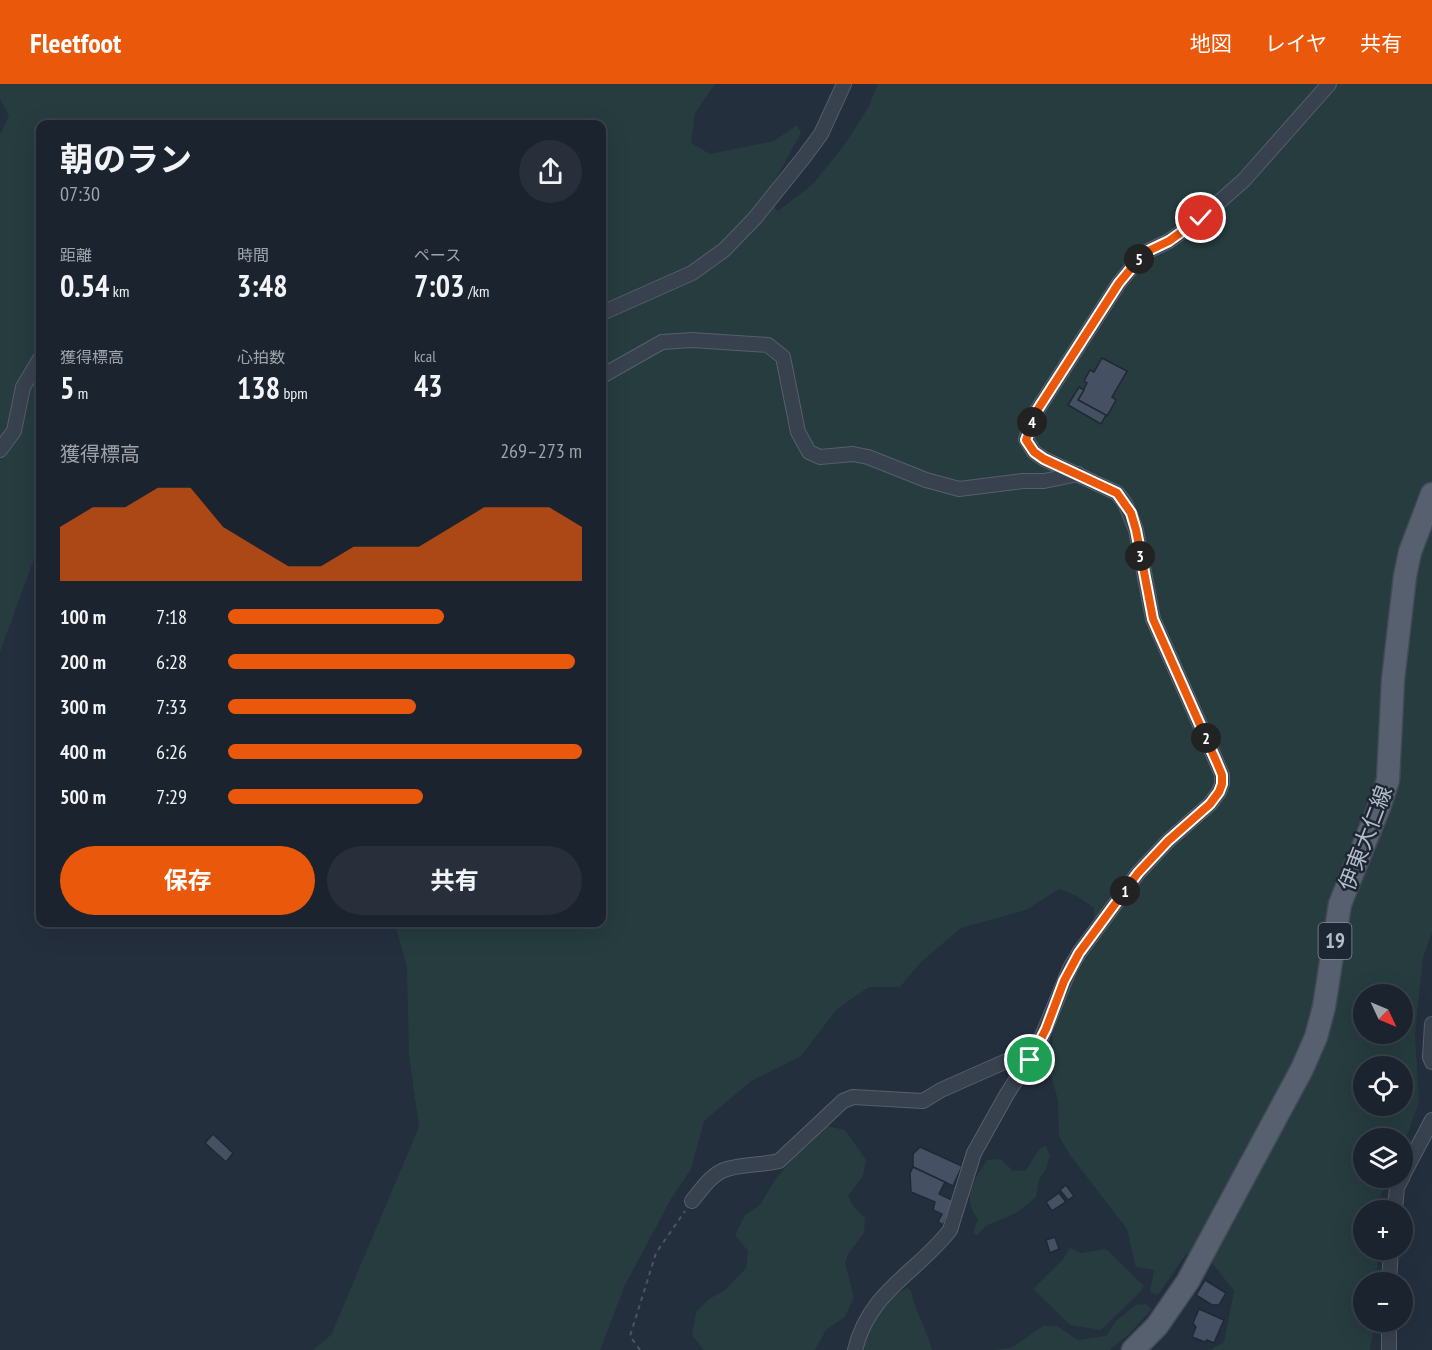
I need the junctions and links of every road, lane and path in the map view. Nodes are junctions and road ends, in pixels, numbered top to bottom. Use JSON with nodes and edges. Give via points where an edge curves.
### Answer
{"nodes":[{"id":1,"x":844,"y":84,"type":"edge"},
{"id":2,"x":1329,"y":84,"type":"edge"},
{"id":3,"x":606,"y":311,"type":"edge"},
{"id":4,"x":36,"y":365,"type":"edge"},
{"id":5,"x":606,"y":374,"type":"edge"},
{"id":6,"x":0,"y":450,"type":"edge"},
{"id":7,"x":1078,"y":474,"type":"junction"},
{"id":8,"x":1432,"y":494,"type":"edge"},
{"id":9,"x":1432,"y":1024,"type":"edge"},
{"id":10,"x":1030,"y":1060,"type":"junction"},
{"id":11,"x":1432,"y":1062,"type":"edge"},
{"id":12,"x":1432,"y":1120,"type":"edge"},
{"id":13,"x":1413,"y":1156,"type":"edge"},
{"id":14,"x":692,"y":1201,"type":"joint"},
{"id":15,"x":1389,"y":1332,"type":"edge"},
{"id":16,"x":640,"y":1350,"type":"edge"},
{"id":17,"x":855,"y":1350,"type":"edge"},
{"id":18,"x":1132,"y":1350,"type":"edge"},
{"id":19,"x":1389,"y":1350,"type":"edge"}],
"edges":[{"from":1,"to":3,"type":"street","via":[[821,134],[804,158],[724,250],[692,273]]},
{"from":2,"to":7,"type":"street","via":[[1244,180],[1201,218],[1144,253],[1080,342],[1036,412],[1026,440],[1044,459]]},
{"from":4,"to":6,"type":"street","via":[[23,387],[14,431]]},
{"from":5,"to":7,"type":"street","via":[[662,342],[768,345],[783,357],[798,432],[809,452],[820,457],[868,457],[960,489],[1044,482]]},
{"from":7,"to":10,"type":"street","via":[[1117,493],[1131,513],[1153,619],[1217,763],[1222,784],[1210,804],[1138,873],[1079,953]]},
{"from":8,"to":18,"type":"main road","name":"伊東大仁線","number":"19","via":[[1410,552],[1403,586],[1388,780],[1340,904],[1316,1036],[1188,1281],[1157,1326]]},
{"from":9,"to":11,"type":"street"},
{"from":10,"to":14,"type":"street","via":[[1011,1059],[923,1101],[853,1097],[843,1101],[779,1161],[726,1169]]},
{"from":10,"to":17,"type":"street","via":[[974,1153],[950,1230],[880,1300]]},
{"from":12,"to":13,"type":"street"},
{"from":14,"to":16,"type":"path","via":[[656,1253],[630,1335]]},
{"from":15,"to":19,"type":"street"}]}
